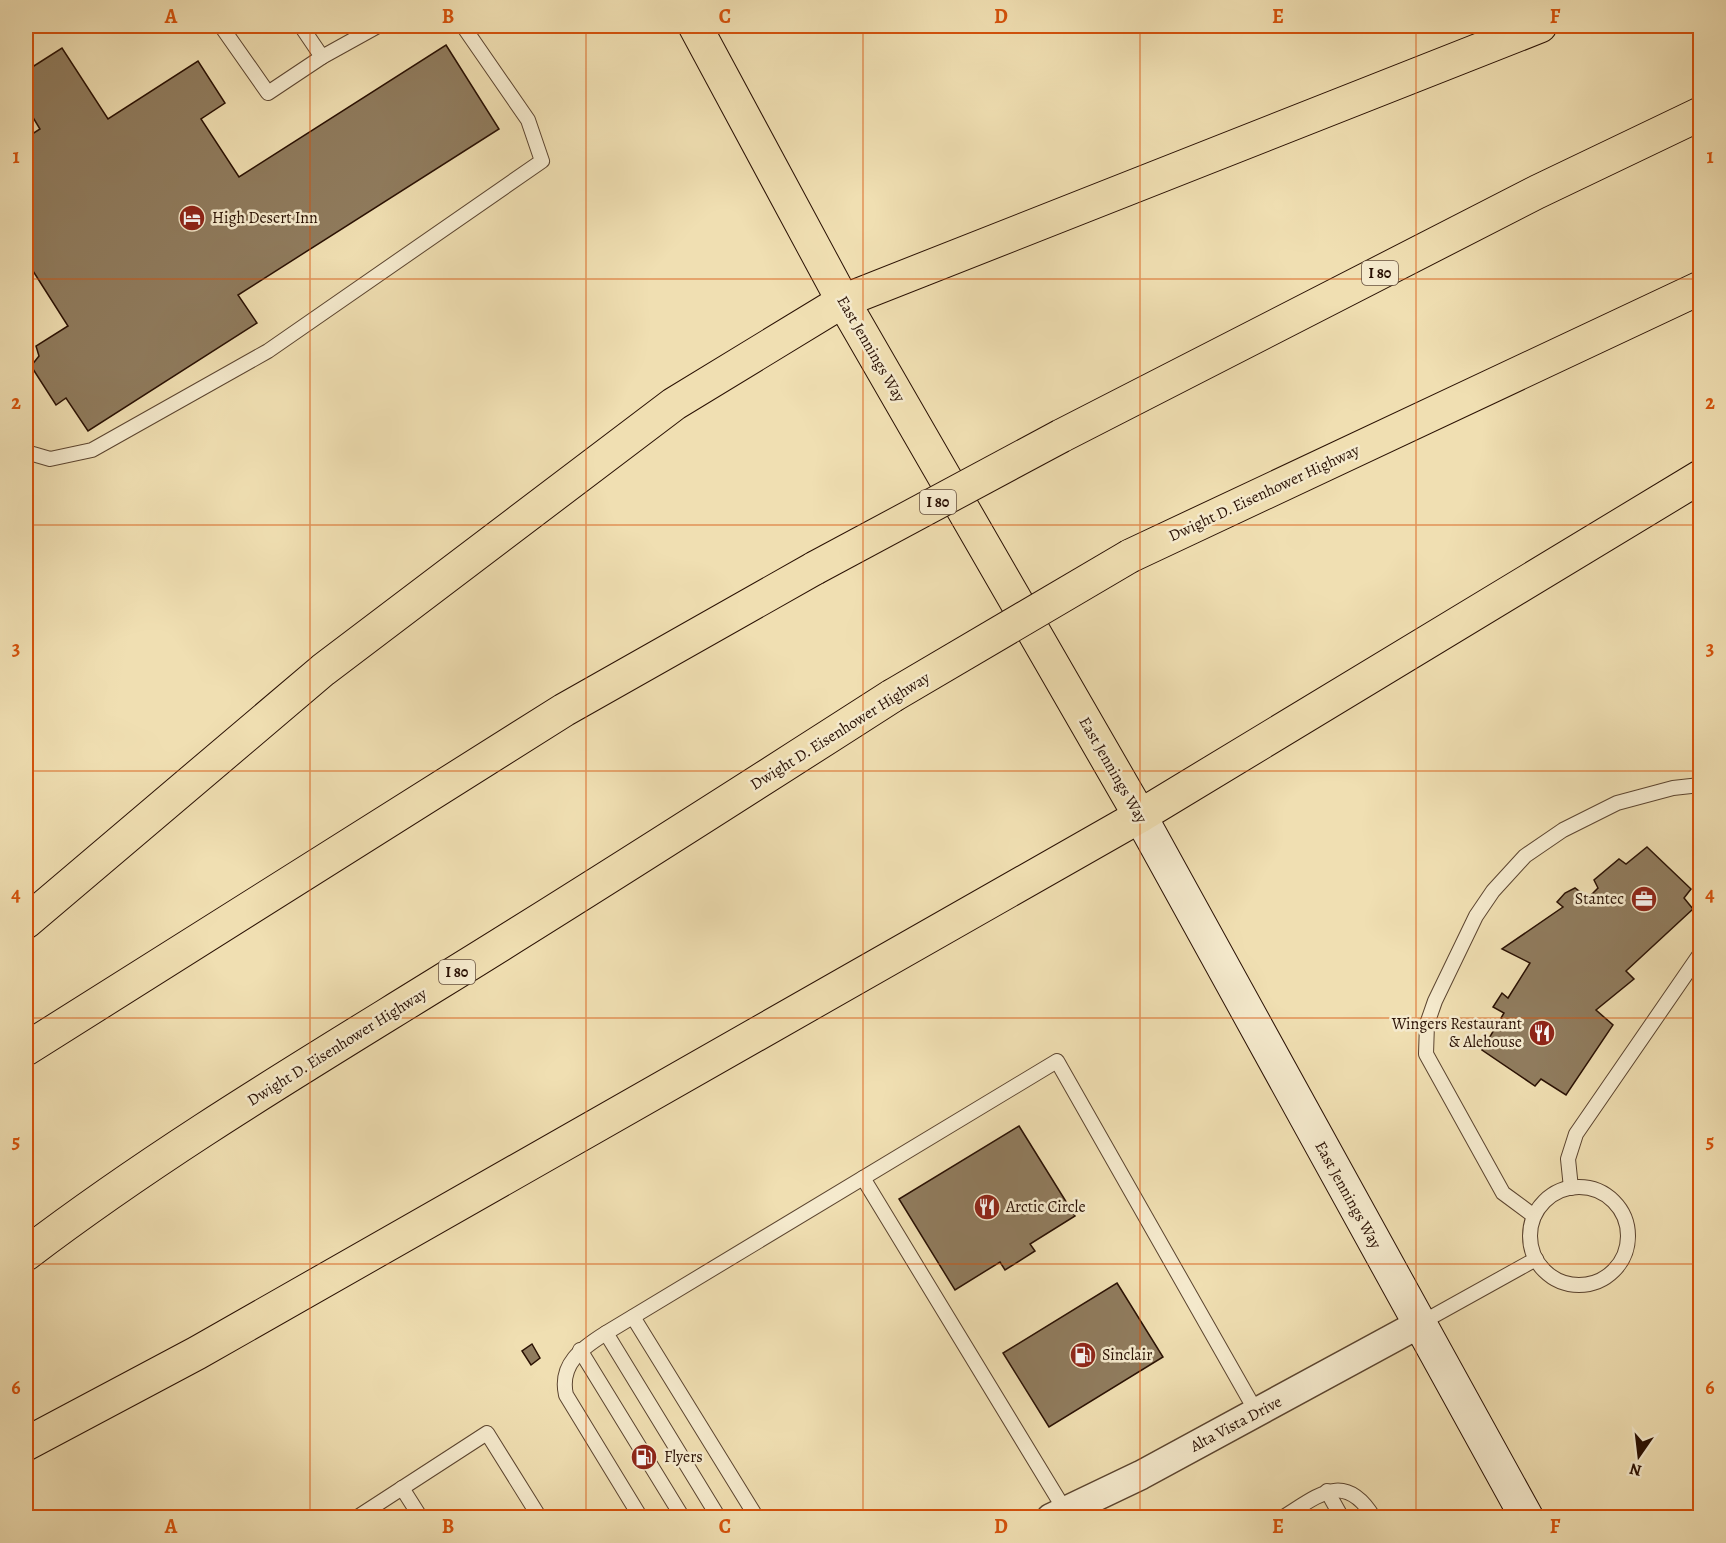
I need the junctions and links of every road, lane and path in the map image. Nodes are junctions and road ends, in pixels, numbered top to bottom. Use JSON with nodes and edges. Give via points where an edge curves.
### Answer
{"nodes":[{"id":1,"x":221,"y":26,"type":"edge"},
{"id":2,"x":301,"y":26,"type":"edge"},
{"id":3,"x":378,"y":26,"type":"edge"},
{"id":4,"x":463,"y":26,"type":"edge"},
{"id":5,"x":695,"y":26,"type":"edge"},
{"id":6,"x":1540,"y":26,"type":"edge"},
{"id":7,"x":322,"y":57,"type":"junction"},
{"id":8,"x":1701,"y":114,"type":"edge"},
{"id":9,"x":1701,"y":288,"type":"edge"},
{"id":10,"x":843,"y":301,"type":"junction"},
{"id":11,"x":26,"y":452,"type":"edge"},
{"id":12,"x":1701,"y":477,"type":"edge"},
{"id":13,"x":1701,"y":785,"type":"edge"},
{"id":14,"x":1140,"y":816,"type":"junction"},
{"id":15,"x":26,"y":922,"type":"edge"},
{"id":16,"x":1701,"y":954,"type":"edge"},
{"id":17,"x":26,"y":1049,"type":"edge"},
{"id":18,"x":863,"y":1179,"type":"junction"},
{"id":19,"x":1571,"y":1188,"type":"junction"},
{"id":20,"x":1534,"y":1216,"type":"junction"},
{"id":21,"x":26,"y":1254,"type":"edge"},
{"id":22,"x":1536,"y":1259,"type":"junction"},
{"id":23,"x":633,"y":1317,"type":"junction"},
{"id":24,"x":1419,"y":1324,"type":"junction"},
{"id":25,"x":606,"y":1333,"type":"junction"},
{"id":26,"x":580,"y":1350,"type":"junction"},
{"id":27,"x":1257,"y":1413,"type":"junction"},
{"id":28,"x":26,"y":1444,"type":"edge"},
{"id":29,"x":402,"y":1488,"type":"junction"},
{"id":30,"x":1327,"y":1491,"type":"junction"},
{"id":31,"x":1058,"y":1515,"type":"edge"},
{"id":32,"x":356,"y":1518,"type":"edge"},
{"id":33,"x":421,"y":1518,"type":"edge"},
{"id":34,"x":540,"y":1518,"type":"edge"},
{"id":35,"x":641,"y":1518,"type":"edge"},
{"id":36,"x":683,"y":1518,"type":"edge"},
{"id":37,"x":719,"y":1518,"type":"edge"},
{"id":38,"x":757,"y":1518,"type":"edge"},
{"id":39,"x":1282,"y":1518,"type":"edge"},
{"id":40,"x":1342,"y":1518,"type":"edge"},
{"id":41,"x":1374,"y":1518,"type":"edge"},
{"id":42,"x":1527,"y":1518,"type":"edge"}],
"edges":[{"from":1,"to":7,"type":"lane","via":[[268,93]]},
{"from":2,"to":7,"type":"lane"},
{"from":3,"to":7,"type":"lane"},
{"from":4,"to":11,"type":"lane","via":[[528,120],[542,161],[268,351],[92,450],[50,459]]},
{"from":5,"to":10,"type":"main road","name":"East Jennings Way"},
{"from":6,"to":10,"type":"main road"},
{"from":8,"to":17,"type":"main road","number":"I 80","bridge":true,"via":[[1537,192],[1061,436],[815,568],[564,710]]},
{"from":9,"to":21,"type":"main road","name":"Dwight D. Eisenhower Highway","number":"I 80","bridge":true,"via":[[1130,556],[892,696],[336,1047],[100,1199]]},
{"from":10,"to":14,"type":"main road","name":"East Jennings Way"},
{"from":10,"to":15,"type":"main road","via":[[674,404],[361,641]]},
{"from":12,"to":14,"type":"main road"},
{"from":13,"to":20,"type":"lane","via":[[1672,788],[1617,803],[1563,830],[1525,856],[1476,916],[1435,1001],[1427,1024],[1426,1054],[1503,1194]]},
{"from":14,"to":24,"type":"street","name":"East Jennings Way"},
{"from":14,"to":28,"type":"main road","via":[[197,1353]]},
{"from":16,"to":19,"type":"lane","via":[[1576,1134],[1568,1159]]},
{"from":18,"to":23,"type":"lane"},
{"from":18,"to":27,"type":"lane","via":[[1057,1061]]},
{"from":18,"to":31,"type":"lane"},
{"from":19,"to":20,"type":"lane","via":[[1549,1197]]},
{"from":19,"to":22,"type":"lane","via":[[1592,1189],[1608,1196],[1620,1209],[1627,1232],[1623,1258],[1599,1281],[1583,1285],[1550,1276]]},
{"from":20,"to":22,"type":"lane","via":[[1530,1236]]},
{"from":22,"to":24,"type":"lane"},
{"from":23,"to":25,"type":"lane"},
{"from":23,"to":38,"type":"lane"},
{"from":24,"to":27,"type":"street","name":"Alta Vista Drive"},
{"from":24,"to":42,"type":"street","name":"East Jennings Way"},
{"from":25,"to":26,"type":"lane"},
{"from":25,"to":37,"type":"lane"},
{"from":26,"to":35,"type":"lane","via":[[574,1355],[564,1383],[567,1395]]},
{"from":26,"to":36,"type":"lane"},
{"from":27,"to":31,"type":"street","name":"Alta Vista Drive"},
{"from":29,"to":32,"type":"lane"},
{"from":29,"to":33,"type":"lane"},
{"from":29,"to":34,"type":"lane","via":[[487,1433]]},
{"from":30,"to":39,"type":"lane"},
{"from":30,"to":40,"type":"lane"},
{"from":30,"to":41,"type":"lane","via":[[1347,1491],[1358,1496]]}]}
